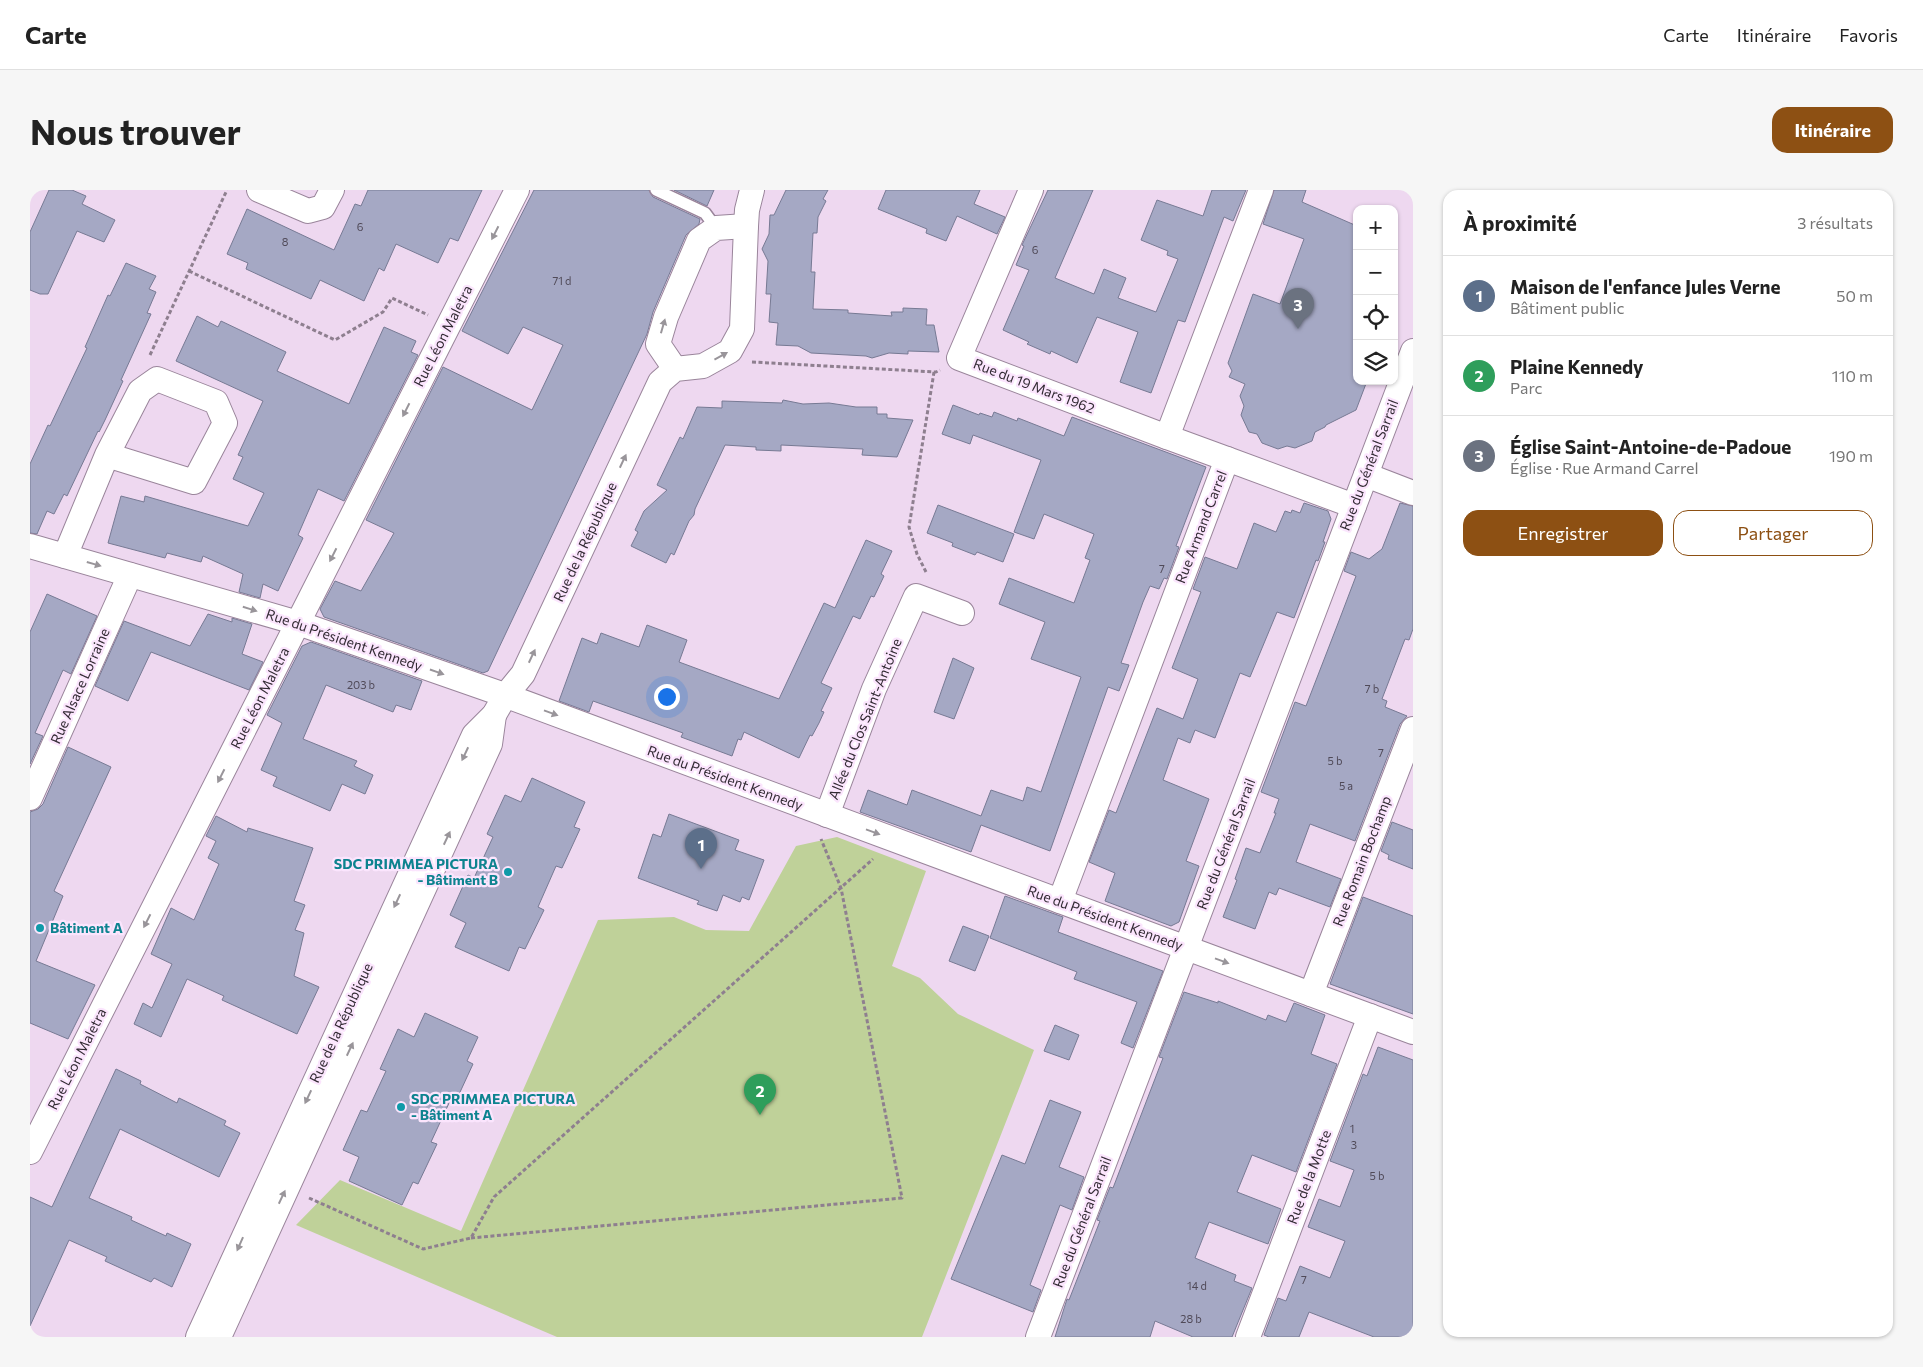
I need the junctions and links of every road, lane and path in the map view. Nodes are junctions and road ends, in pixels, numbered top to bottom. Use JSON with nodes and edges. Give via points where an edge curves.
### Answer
{"nodes":[{"id":1,"x":227,"y":190,"type":"edge"},
{"id":2,"x":259,"y":190,"type":"edge"},
{"id":3,"x":332,"y":190,"type":"edge"},
{"id":4,"x":517,"y":190,"type":"edge"},
{"id":5,"x":656,"y":190,"type":"edge"},
{"id":6,"x":752,"y":190,"type":"edge"},
{"id":7,"x":1031,"y":190,"type":"edge"},
{"id":8,"x":1261,"y":190,"type":"edge"},
{"id":9,"x":746,"y":226,"type":"junction"},
{"id":10,"x":716,"y":228,"type":"junction"},
{"id":11,"x":189,"y":271,"type":"junction"},
{"id":12,"x":448,"y":326,"type":"junction"},
{"id":13,"x":1413,"y":351,"type":"edge"},
{"id":14,"x":724,"y":354,"type":"junction"},
{"id":15,"x":959,"y":358,"type":"junction"},
{"id":16,"x":674,"y":369,"type":"junction"},
{"id":17,"x":934,"y":372,"type":"junction"},
{"id":18,"x":150,"y":384,"type":"junction"},
{"id":19,"x":1167,"y":437,"type":"junction"},
{"id":20,"x":108,"y":455,"type":"junction"},
{"id":21,"x":1227,"y":459,"type":"junction"},
{"id":22,"x":1366,"y":475,"type":"junction"},
{"id":23,"x":1413,"y":493,"type":"edge"},
{"id":24,"x":1354,"y":506,"type":"junction"},
{"id":25,"x":30,"y":546,"type":"edge"},
{"id":26,"x":65,"y":556,"type":"junction"},
{"id":27,"x":130,"y":575,"type":"junction"},
{"id":28,"x":916,"y":596,"type":"junction"},
{"id":29,"x":962,"y":613,"type":"dead end"},
{"id":30,"x":298,"y":623,"type":"junction"},
{"id":31,"x":500,"y":706,"type":"junction"},
{"id":32,"x":1413,"y":728,"type":"edge"},
{"id":33,"x":30,"y":798,"type":"edge"},
{"id":34,"x":827,"y":815,"type":"junction"},
{"id":35,"x":894,"y":840,"type":"junction"},
{"id":36,"x":841,"y":888,"type":"junction"},
{"id":37,"x":1060,"y":901,"type":"junction"},
{"id":38,"x":1187,"y":948,"type":"junction"},
{"id":39,"x":1311,"y":994,"type":"junction"},
{"id":40,"x":1370,"y":1016,"type":"junction"},
{"id":41,"x":1413,"y":1032,"type":"edge"},
{"id":42,"x":30,"y":1152,"type":"edge"},
{"id":43,"x":287,"y":1188,"type":"junction"},
{"id":44,"x":259,"y":1224,"type":"junction"},
{"id":45,"x":471,"y":1238,"type":"junction"},
{"id":46,"x":198,"y":1337,"type":"edge"},
{"id":47,"x":219,"y":1337,"type":"edge"},
{"id":48,"x":1038,"y":1337,"type":"edge"},
{"id":49,"x":1248,"y":1337,"type":"edge"}],
"edges":[{"from":1,"to":11,"type":"path"},
{"from":2,"to":3,"type":"street","via":[[308,211],[323,207]]},
{"from":4,"to":12,"type":"street","name":"Rue Léon Maletra","one_way":true},
{"from":5,"to":10,"type":"lane","via":[[705,213]]},
{"from":6,"to":9,"type":"street"},
{"from":7,"to":15,"type":"street","name":"Rue du 19 Mars 1962"},
{"from":8,"to":19,"type":"street"},
{"from":9,"to":10,"type":"street"},
{"from":9,"to":14,"type":"street","via":[[742,328],[730,351]]},
{"from":16,"to":10,"type":"street","one_way":true,"via":[[658,344],[666,317],[699,240]]},
{"from":11,"to":12,"type":"path","via":[[335,340],[384,312],[392,298]]},
{"from":11,"to":18,"type":"path","via":[[149,356]]},
{"from":12,"to":30,"type":"street","name":"Rue Léon Maletra","one_way":true},
{"from":13,"to":22,"type":"street","name":"Rue du Général Sarrail"},
{"from":16,"to":14,"type":"street","one_way":true,"via":[[703,366]]},
{"from":14,"to":17,"type":"path","via":[[739,361]]},
{"from":15,"to":17,"type":"path"},
{"from":15,"to":19,"type":"street","name":"Rue du 19 Mars 1962"},
{"from":31,"to":16,"type":"street","name":"Rue de la République","one_way":true,"via":[[523,674],[660,382]]},
{"from":17,"to":28,"type":"path","via":[[909,527],[926,572]]},
{"from":18,"to":20,"type":"street","via":[[140,391]]},
{"from":18,"to":20,"type":"street","via":[[157,379],[216,402],[225,424],[194,482]]},
{"from":19,"to":21,"type":"street","name":"Rue Armand Carrel"},
{"from":20,"to":26,"type":"street"},
{"from":21,"to":24,"type":"street"},
{"from":21,"to":37,"type":"street","name":"Rue Armand Carrel"},
{"from":22,"to":23,"type":"street"},
{"from":22,"to":24,"type":"street","name":"Rue du Général Sarrail"},
{"from":24,"to":38,"type":"street","name":"Rue du Général Sarrail"},
{"from":25,"to":26,"type":"street","name":"Rue du Président Kennedy"},
{"from":26,"to":27,"type":"street","name":"Rue du Président Kennedy","one_way":true},
{"from":27,"to":30,"type":"street","name":"Rue du Président Kennedy","one_way":true},
{"from":27,"to":33,"type":"street","name":"Rue Alsace Lorraine"},
{"from":28,"to":29,"type":"street"},
{"from":28,"to":34,"type":"street","name":"Allée du Clos Saint-Antoine","via":[[874,689]]},
{"from":30,"to":31,"type":"street","name":"Rue du Président Kennedy","one_way":true},
{"from":30,"to":42,"type":"street","name":"Rue Léon Maletra","one_way":true},
{"from":31,"to":34,"type":"street","name":"Rue du Président Kennedy","one_way":true},
{"from":43,"to":31,"type":"street","name":"Rue de la République","one_way":true,"via":[[490,744]]},
{"from":31,"to":44,"type":"street","name":"Rue de la République","one_way":true,"via":[[474,735]]},
{"from":32,"to":39,"type":"street","name":"Rue Romain Bochamp"},
{"from":34,"to":35,"type":"street","name":"Rue du Président Kennedy","one_way":true},
{"from":34,"to":36,"type":"path","via":[[820,835]]},
{"from":35,"to":36,"type":"path"},
{"from":35,"to":37,"type":"street","name":"Rue du Président Kennedy"},
{"from":36,"to":45,"type":"path","via":[[494,1198]]},
{"from":36,"to":45,"type":"path","via":[[902,1198]]},
{"from":37,"to":38,"type":"street","name":"Rue du Président Kennedy"},
{"from":38,"to":39,"type":"street","name":"Rue du Président Kennedy","one_way":true},
{"from":38,"to":48,"type":"street","name":"Rue du Général Sarrail"},
{"from":39,"to":40,"type":"street","name":"Rue du Président Kennedy"},
{"from":40,"to":41,"type":"street","name":"Rue du Président Kennedy"},
{"from":40,"to":49,"type":"street","name":"Rue de la Motte"},
{"from":44,"to":43,"type":"street","name":"Rue de la République","one_way":true},
{"from":43,"to":45,"type":"path","via":[[423,1249]]},
{"from":44,"to":46,"type":"street","name":"Rue de la République","one_way":true},
{"from":44,"to":47,"type":"street","name":"Rue de la République"}]}
